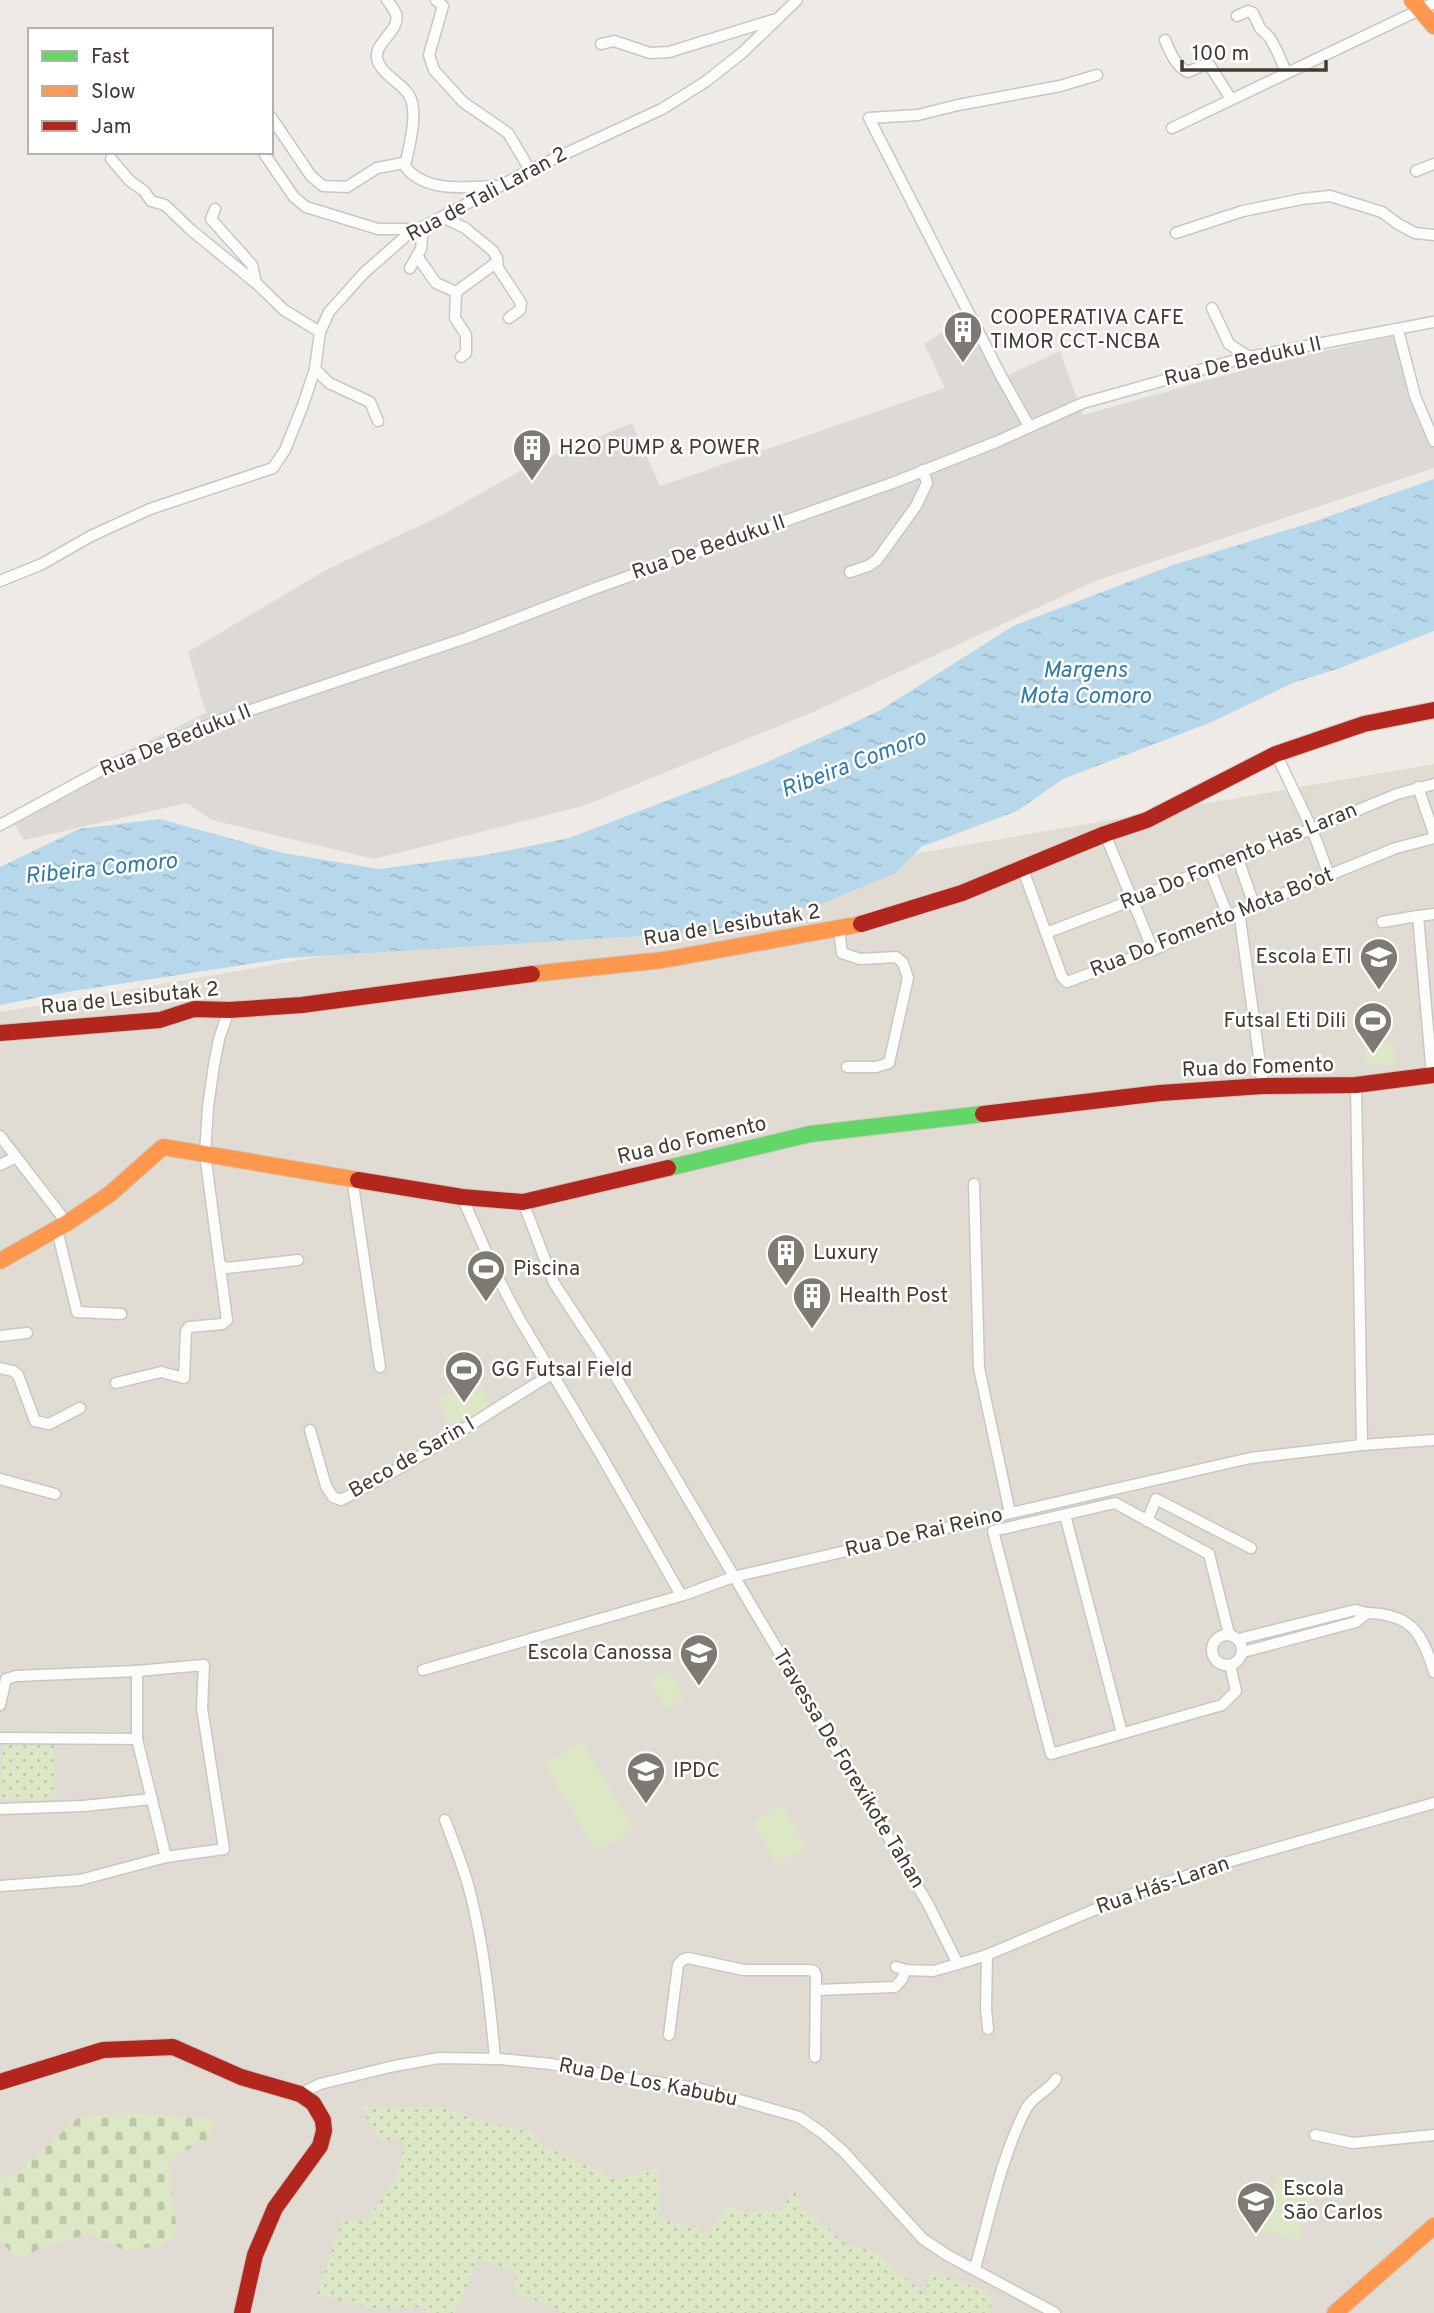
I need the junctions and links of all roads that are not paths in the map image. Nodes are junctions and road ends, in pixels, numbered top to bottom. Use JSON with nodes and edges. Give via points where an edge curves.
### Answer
{"nodes":[{"id":1,"x":387,"y":0,"type":"edge"},
{"id":2,"x":436,"y":0,"type":"edge"},
{"id":3,"x":797,"y":0,"type":"edge"},
{"id":4,"x":1422,"y":4,"type":"edge"},
{"id":5,"x":1237,"y":16,"type":"dead end"},
{"id":6,"x":778,"y":17,"type":"junction"},
{"id":7,"x":1434,"y":26,"type":"edge"},
{"id":8,"x":1165,"y":40,"type":"dead end"},
{"id":9,"x":601,"y":44,"type":"dead end"},
{"id":10,"x":1286,"y":72,"type":"junction"},
{"id":11,"x":1097,"y":75,"type":"dead end"},
{"id":12,"x":1231,"y":99,"type":"junction"},
{"id":13,"x":273,"y":120,"type":"edge"},
{"id":14,"x":1172,"y":128,"type":"dead end"},
{"id":15,"x":265,"y":155,"type":"dead end"},
{"id":16,"x":111,"y":159,"type":"dead end"},
{"id":17,"x":403,"y":163,"type":"junction"},
{"id":18,"x":1434,"y":164,"type":"edge"},
{"id":19,"x":530,"y":170,"type":"junction"},
{"id":20,"x":1416,"y":171,"type":"dead end"},
{"id":21,"x":502,"y":186,"type":"junction"},
{"id":22,"x":215,"y":209,"type":"dead end"},
{"id":23,"x":442,"y":217,"type":"junction"},
{"id":24,"x":421,"y":228,"type":"junction"},
{"id":25,"x":1176,"y":233,"type":"dead end"},
{"id":26,"x":1434,"y":235,"type":"edge"},
{"id":27,"x":417,"y":256,"type":"junction"},
{"id":28,"x":497,"y":262,"type":"junction"},
{"id":29,"x":410,"y":268,"type":"dead end"},
{"id":30,"x":256,"y":283,"type":"junction"},
{"id":31,"x":456,"y":292,"type":"junction"},
{"id":32,"x":1212,"y":308,"type":"dead end"},
{"id":33,"x":509,"y":318,"type":"dead end"},
{"id":34,"x":1434,"y":322,"type":"edge"},
{"id":35,"x":1398,"y":330,"type":"junction"},
{"id":36,"x":320,"y":332,"type":"junction"},
{"id":37,"x":461,"y":357,"type":"dead end"},
{"id":38,"x":1249,"y":357,"type":"junction"},
{"id":39,"x":315,"y":369,"type":"junction"},
{"id":40,"x":378,"y":421,"type":"dead end"},
{"id":41,"x":1029,"y":426,"type":"junction"},
{"id":42,"x":1434,"y":441,"type":"edge"},
{"id":43,"x":923,"y":471,"type":"junction"},
{"id":44,"x":850,"y":572,"type":"dead end"},
{"id":45,"x":0,"y":581,"type":"edge"},
{"id":46,"x":1434,"y":710,"type":"edge"},
{"id":47,"x":1276,"y":754,"type":"junction"},
{"id":48,"x":1434,"y":784,"type":"edge"},
{"id":49,"x":1418,"y":787,"type":"junction"},
{"id":50,"x":0,"y":825,"type":"edge"},
{"id":51,"x":1312,"y":830,"type":"junction"},
{"id":52,"x":1105,"y":834,"type":"junction"},
{"id":53,"x":1434,"y":836,"type":"edge"},
{"id":54,"x":1237,"y":856,"type":"junction"},
{"id":55,"x":1021,"y":867,"type":"junction"},
{"id":56,"x":1209,"y":869,"type":"junction"},
{"id":57,"x":1329,"y":875,"type":"junction"},
{"id":58,"x":1133,"y":900,"type":"junction"},
{"id":59,"x":1254,"y":905,"type":"junction"},
{"id":60,"x":1239,"y":911,"type":"junction"},
{"id":61,"x":1434,"y":914,"type":"edge"},
{"id":62,"x":1228,"y":916,"type":"junction"},
{"id":63,"x":1418,"y":916,"type":"junction"},
{"id":64,"x":1382,"y":922,"type":"dead end"},
{"id":65,"x":839,"y":930,"type":"junction"},
{"id":66,"x":1046,"y":933,"type":"junction"},
{"id":67,"x":1153,"y":950,"type":"junction"},
{"id":68,"x":229,"y":1010,"type":"junction"},
{"id":69,"x":0,"y":1033,"type":"edge"},
{"id":70,"x":846,"y":1067,"type":"dead end"},
{"id":71,"x":1433,"y":1075,"type":"edge"},
{"id":72,"x":1356,"y":1085,"type":"junction"},
{"id":73,"x":1263,"y":1086,"type":"junction"},
{"id":74,"x":0,"y":1136,"type":"edge"},
{"id":75,"x":205,"y":1154,"type":"junction"},
{"id":76,"x":16,"y":1157,"type":"junction"},
{"id":77,"x":0,"y":1165,"type":"edge"},
{"id":78,"x":352,"y":1178,"type":"junction"},
{"id":79,"x":974,"y":1184,"type":"dead end"},
{"id":80,"x":462,"y":1196,"type":"junction"},
{"id":81,"x":523,"y":1202,"type":"junction"},
{"id":82,"x":62,"y":1227,"type":"junction"},
{"id":83,"x":298,"y":1260,"type":"dead end"},
{"id":84,"x":0,"y":1261,"type":"edge"},
{"id":85,"x":220,"y":1265,"type":"junction"},
{"id":86,"x":121,"y":1314,"type":"dead end"},
{"id":87,"x":27,"y":1333,"type":"dead end"},
{"id":88,"x":0,"y":1336,"type":"edge"},
{"id":89,"x":380,"y":1367,"type":"dead end"},
{"id":90,"x":0,"y":1368,"type":"edge"},
{"id":91,"x":552,"y":1374,"type":"junction"},
{"id":92,"x":116,"y":1383,"type":"dead end"},
{"id":93,"x":80,"y":1408,"type":"dead end"},
{"id":94,"x":310,"y":1430,"type":"dead end"},
{"id":95,"x":1434,"y":1440,"type":"edge"},
{"id":96,"x":1362,"y":1445,"type":"junction"},
{"id":97,"x":0,"y":1479,"type":"edge"},
{"id":98,"x":55,"y":1494,"type":"dead end"},
{"id":99,"x":1010,"y":1513,"type":"junction"},
{"id":100,"x":1065,"y":1515,"type":"junction"},
{"id":101,"x":1147,"y":1521,"type":"junction"},
{"id":102,"x":1251,"y":1548,"type":"dead end"},
{"id":103,"x":733,"y":1577,"type":"junction"},
{"id":104,"x":681,"y":1595,"type":"junction"},
{"id":105,"x":1367,"y":1613,"type":"junction"},
{"id":106,"x":1234,"y":1637,"type":"junction"},
{"id":107,"x":1243,"y":1652,"type":"junction"},
{"id":108,"x":1230,"y":1665,"type":"junction"},
{"id":109,"x":423,"y":1670,"type":"dead end"},
{"id":110,"x":137,"y":1671,"type":"junction"},
{"id":111,"x":1434,"y":1672,"type":"edge"},
{"id":112,"x":0,"y":1705,"type":"edge"},
{"id":113,"x":1122,"y":1733,"type":"junction"},
{"id":114,"x":0,"y":1738,"type":"edge"},
{"id":115,"x":138,"y":1739,"type":"junction"},
{"id":116,"x":152,"y":1799,"type":"junction"},
{"id":117,"x":1434,"y":1804,"type":"edge"},
{"id":118,"x":0,"y":1809,"type":"edge"},
{"id":119,"x":445,"y":1820,"type":"dead end"},
{"id":120,"x":166,"y":1857,"type":"junction"},
{"id":121,"x":0,"y":1886,"type":"edge"},
{"id":122,"x":987,"y":1955,"type":"junction"},
{"id":123,"x":958,"y":1964,"type":"junction"},
{"id":124,"x":816,"y":1990,"type":"junction"},
{"id":125,"x":988,"y":2029,"type":"dead end"},
{"id":126,"x":668,"y":2035,"type":"dead end"},
{"id":127,"x":815,"y":2057,"type":"dead end"},
{"id":128,"x":495,"y":2059,"type":"junction"},
{"id":129,"x":1056,"y":2080,"type":"dead end"},
{"id":130,"x":0,"y":2082,"type":"edge"},
{"id":131,"x":300,"y":2094,"type":"junction"},
{"id":132,"x":1434,"y":2134,"type":"edge"},
{"id":133,"x":1315,"y":2135,"type":"dead end"},
{"id":134,"x":1434,"y":2225,"type":"edge"},
{"id":135,"x":975,"y":2268,"type":"junction"},
{"id":136,"x":242,"y":2313,"type":"edge"},
{"id":137,"x":1055,"y":2313,"type":"edge"},
{"id":138,"x":1335,"y":2313,"type":"edge"}],
"edges":[{"from":1,"to":17,"type":"street","via":[[396,20],[377,55],[411,100],[412,140]]},
{"from":2,"to":19,"type":"street","via":[[443,6],[429,55],[434,69],[463,102],[508,133]]},
{"from":3,"to":6,"type":"street","name":"Rua de Tali Laran 2"},
{"from":4,"to":7,"type":"street"},
{"from":4,"to":10,"type":"street"},
{"from":5,"to":10,"type":"street","via":[[1252,13]]},
{"from":6,"to":9,"type":"street","via":[[669,52],[650,53],[614,41]]},
{"from":6,"to":19,"type":"street","name":"Rua de Tali Laran 2","via":[[705,82],[662,109]]},
{"from":8,"to":12,"type":"street","via":[[1183,70],[1210,66]]},
{"from":10,"to":12,"type":"street"},
{"from":11,"to":41,"type":"street","via":[[918,115],[869,118]]},
{"from":12,"to":14,"type":"street"},
{"from":13,"to":17,"type":"street","via":[[311,176],[323,186],[347,187],[377,168]]},
{"from":15,"to":24,"type":"street","via":[[306,207],[377,229]]},
{"from":16,"to":30,"type":"street","via":[[151,201],[165,205]]},
{"from":17,"to":21,"type":"street","via":[[411,174],[444,186]]},
{"from":18,"to":20,"type":"street"},
{"from":19,"to":21,"type":"street","name":"Rua de Tali Laran 2"},
{"from":21,"to":23,"type":"street","name":"Rua de Tali Laran 2"},
{"from":22,"to":30,"type":"street","via":[[211,219],[252,265]]},
{"from":23,"to":24,"type":"street","name":"Rua de Tali Laran 2"},
{"from":23,"to":28,"type":"street","via":[[478,237],[496,254]]},
{"from":24,"to":27,"type":"street"},
{"from":24,"to":36,"type":"street","name":"Rua de Tali Laran 2","via":[[364,273],[329,312]]},
{"from":25,"to":26,"type":"street","via":[[1243,211],[1330,196],[1382,212],[1415,233]]},
{"from":27,"to":29,"type":"street"},
{"from":27,"to":31,"type":"street","via":[[436,283]]},
{"from":28,"to":31,"type":"street"},
{"from":28,"to":33,"type":"street","via":[[522,303]]},
{"from":30,"to":36,"type":"street","via":[[290,315]]},
{"from":31,"to":37,"type":"street","via":[[455,318],[466,335],[466,353]]},
{"from":32,"to":38,"type":"street","via":[[1229,344]]},
{"from":34,"to":35,"type":"street","name":"Rua De Beduku II"},
{"from":35,"to":38,"type":"street","name":"Rua De Beduku II"},
{"from":35,"to":42,"type":"street","via":[[1415,396]]},
{"from":36,"to":39,"type":"street","name":"Rua de Tali Laran 2"},
{"from":38,"to":41,"type":"street","name":"Rua De Beduku II","via":[[1083,403]]},
{"from":39,"to":40,"type":"street","via":[[329,383],[370,402]]},
{"from":39,"to":45,"type":"street","name":"Rua de Tali Laran 2","via":[[285,450],[273,468],[150,509]]},
{"from":41,"to":43,"type":"street","name":"Rua De Beduku II"},
{"from":43,"to":44,"type":"street","via":[[927,483],[916,506],[877,560]]},
{"from":43,"to":50,"type":"street","name":"Rua De Beduku II","via":[[466,638],[221,720],[107,768]]},
{"from":46,"to":47,"type":"street","name":"Rua de Lesibutak 2","via":[[1364,724]]},
{"from":47,"to":51,"type":"street"},
{"from":47,"to":52,"type":"street","name":"Rua de Lesibutak 2","via":[[1147,820]]},
{"from":48,"to":49,"type":"street","name":"Rua Do Fomento Has Laran"},
{"from":49,"to":51,"type":"street","name":"Rua Do Fomento Has Laran"},
{"from":49,"to":53,"type":"street"},
{"from":51,"to":54,"type":"street","name":"Rua Do Fomento Has Laran"},
{"from":51,"to":57,"type":"street"},
{"from":52,"to":55,"type":"street","name":"Rua de Lesibutak 2"},
{"from":52,"to":58,"type":"street"},
{"from":53,"to":57,"type":"street","name":"Rua Do Fomento Mota Bo’ot"},
{"from":54,"to":56,"type":"street","name":"Rua Do Fomento Has Laran"},
{"from":54,"to":59,"type":"street"},
{"from":55,"to":65,"type":"street","name":"Rua de Lesibutak 2","via":[[962,893]]},
{"from":55,"to":66,"type":"street","name":"Rua Do Fomento Mota Bo’ot"},
{"from":56,"to":58,"type":"street","name":"Rua Do Fomento Has Laran"},
{"from":56,"to":62,"type":"street"},
{"from":57,"to":59,"type":"street","name":"Rua Do Fomento Mota Bo’ot"},
{"from":58,"to":66,"type":"street","name":"Rua Do Fomento Has Laran"},
{"from":58,"to":67,"type":"street"},
{"from":59,"to":60,"type":"street","name":"Rua Do Fomento Mota Bo’ot"},
{"from":60,"to":62,"type":"street","name":"Rua Do Fomento Mota Bo’ot"},
{"from":60,"to":73,"type":"street"},
{"from":61,"to":63,"type":"street"},
{"from":62,"to":67,"type":"street","name":"Rua Do Fomento Mota Bo’ot"},
{"from":63,"to":64,"type":"street"},
{"from":63,"to":71,"type":"street"},
{"from":65,"to":68,"type":"street","name":"Rua de Lesibutak 2","via":[[663,960]]},
{"from":65,"to":70,"type":"street","via":[[842,953],[860,959],[896,957],[908,978],[889,1063]]},
{"from":66,"to":67,"type":"street","name":"Rua Do Fomento Mota Bo’ot","via":[[1067,982]]},
{"from":68,"to":69,"type":"street","name":"Rua de Lesibutak 2","via":[[194,1009],[160,1020]]},
{"from":68,"to":75,"type":"street","via":[[214,1065]]},
{"from":71,"to":72,"type":"street","name":"Rua do Fomento"},
{"from":72,"to":73,"type":"street","name":"Rua do Fomento"},
{"from":72,"to":96,"type":"street"},
{"from":73,"to":81,"type":"street","name":"Rua do Fomento","via":[[1160,1093],[810,1134]]},
{"from":74,"to":76,"type":"street"},
{"from":75,"to":78,"type":"street","name":"Rua do Fomento"},
{"from":75,"to":82,"type":"street","name":"Rua do Fomento","via":[[163,1147],[118,1188]]},
{"from":75,"to":85,"type":"street"},
{"from":76,"to":77,"type":"street"},
{"from":76,"to":82,"type":"street"},
{"from":78,"to":80,"type":"street","name":"Rua do Fomento"},
{"from":78,"to":89,"type":"street"},
{"from":79,"to":99,"type":"street","via":[[979,1368]]},
{"from":80,"to":81,"type":"street","name":"Rua do Fomento"},
{"from":80,"to":91,"type":"street","via":[[496,1274]]},
{"from":81,"to":103,"type":"street","name":"Travessa De Forexikote Tahan","via":[[554,1283],[619,1381]]},
{"from":82,"to":84,"type":"street","name":"Rua do Fomento"},
{"from":82,"to":86,"type":"street","via":[[77,1312]]},
{"from":83,"to":85,"type":"street"},
{"from":85,"to":92,"type":"street","via":[[227,1320],[186,1331],[184,1378],[161,1372]]},
{"from":87,"to":88,"type":"street"},
{"from":90,"to":93,"type":"street","via":[[18,1375],[35,1421],[49,1424]]},
{"from":91,"to":94,"type":"street","name":"Beco de Sarin I","via":[[443,1444],[341,1500],[326,1486]]},
{"from":91,"to":104,"type":"street"},
{"from":95,"to":96,"type":"street","name":"Rua De Rai Reino"},
{"from":96,"to":99,"type":"street","name":"Rua De Rai Reino","via":[[1250,1458]]},
{"from":97,"to":98,"type":"street"},
{"from":99,"to":103,"type":"street","name":"Rua De Rai Reino"},
{"from":100,"to":101,"type":"street","via":[[1115,1503]]},
{"from":100,"to":113,"type":"street"},
{"from":100,"to":113,"type":"street","via":[[993,1531],[1051,1754]]},
{"from":101,"to":102,"type":"street","via":[[1156,1499]]},
{"from":101,"to":106,"type":"street","via":[[1209,1554]]},
{"from":103,"to":104,"type":"street","name":"Rua De Rai Reino"},
{"from":103,"to":123,"type":"street","name":"Travessa De Forexikote Tahan","via":[[928,1905]]},
{"from":104,"to":109,"type":"street","name":"Rua De Rai Reino"},
{"from":105,"to":106,"type":"street","via":[[1355,1611]]},
{"from":105,"to":107,"type":"street","via":[[1356,1622]]},
{"from":105,"to":111,"type":"street","via":[[1405,1620],[1418,1632]]},
{"from":106,"to":107,"type":"street"},
{"from":106,"to":108,"type":"street","via":[[1220,1636],[1212,1650],[1221,1664]]},
{"from":107,"to":108,"type":"street"},
{"from":108,"to":113,"type":"street","via":[[1236,1691],[1222,1705]]},
{"from":110,"to":112,"type":"street","via":[[16,1676],[6,1679]]},
{"from":110,"to":115,"type":"street"},
{"from":110,"to":120,"type":"street","via":[[204,1665],[202,1709],[224,1849]]},
{"from":114,"to":115,"type":"street"},
{"from":115,"to":116,"type":"street"},
{"from":116,"to":118,"type":"street"},
{"from":116,"to":120,"type":"street"},
{"from":117,"to":122,"type":"street","name":"Rua Hás-Laran","via":[[1178,1879]]},
{"from":119,"to":128,"type":"street","via":[[470,1889],[479,1932]]},
{"from":120,"to":121,"type":"street","via":[[80,1880]]},
{"from":122,"to":123,"type":"street","name":"Rua Hás-Laran"},
{"from":122,"to":125,"type":"street"},
{"from":123,"to":124,"type":"street","name":"Rua Hás-Laran","via":[[933,1971],[901,1969],[902,1979],[895,1987]]},
{"from":124,"to":126,"type":"street","via":[[816,1975],[809,1970],[744,1970],[688,1958],[678,1965]]},
{"from":124,"to":127,"type":"street"},
{"from":128,"to":131,"type":"street","name":"Rua De Los Kabubu","via":[[439,2058],[394,2066],[320,2084]]},
{"from":128,"to":135,"type":"street","name":"Rua De Los Kabubu","via":[[697,2088],[799,2118],[843,2151],[923,2239]]},
{"from":129,"to":135,"type":"street","via":[[1025,2110]]},
{"from":130,"to":131,"type":"street","via":[[103,2050],[173,2047],[242,2077]]},
{"from":131,"to":136,"type":"street","via":[[313,2103],[324,2131],[320,2146],[275,2208],[255,2255]]},
{"from":132,"to":133,"type":"street","via":[[1353,2143]]},
{"from":134,"to":138,"type":"street"},
{"from":135,"to":137,"type":"street","name":"Rua De Los Kabubu"}]}
